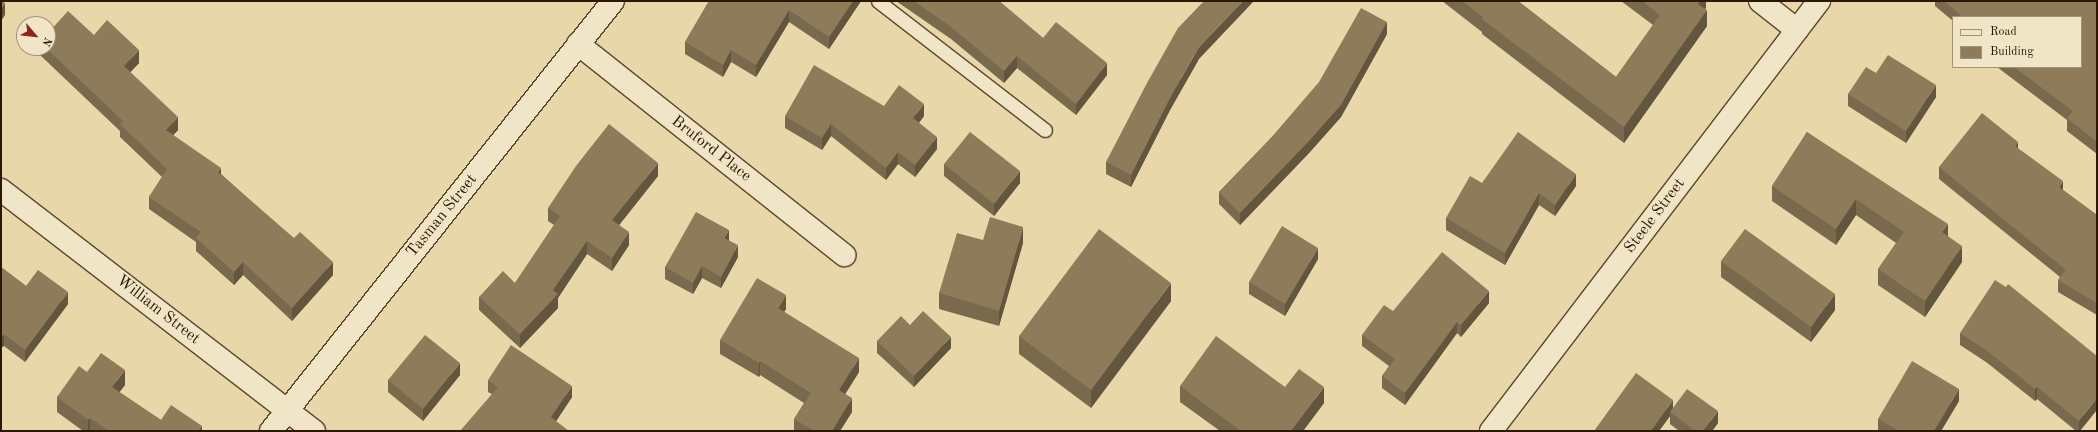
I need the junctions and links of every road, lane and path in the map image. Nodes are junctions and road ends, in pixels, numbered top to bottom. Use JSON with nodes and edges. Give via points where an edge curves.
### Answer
{"nodes":[{"id":1,"x":613,"y":1,"type":"edge"},
{"id":2,"x":878,"y":1,"type":"edge"},
{"id":3,"x":1760,"y":1,"type":"edge"},
{"id":4,"x":1819,"y":1,"type":"edge"},
{"id":5,"x":1797,"y":30,"type":"junction"},
{"id":6,"x":578,"y":44,"type":"junction"},
{"id":7,"x":1045,"y":130,"type":"dead end"},
{"id":8,"x":1,"y":190,"type":"edge"},
{"id":9,"x":844,"y":255,"type":"dead end"},
{"id":10,"x":287,"y":410,"type":"junction"},
{"id":11,"x":271,"y":431,"type":"edge"},
{"id":12,"x":314,"y":431,"type":"edge"},
{"id":13,"x":1491,"y":431,"type":"edge"}],
"edges":[{"from":1,"to":6,"type":"street","name":"Tasman Street"},
{"from":2,"to":7,"type":"lane"},
{"from":3,"to":5,"type":"street"},
{"from":4,"to":5,"type":"street","name":"Steele Street"},
{"from":5,"to":13,"type":"street","name":"Steele Street"},
{"from":6,"to":9,"type":"street","name":"Bruford Place"},
{"from":6,"to":10,"type":"street","name":"Tasman Street"},
{"from":8,"to":10,"type":"street","name":"William Street"},
{"from":10,"to":11,"type":"street","name":"Tasman Street"},
{"from":10,"to":12,"type":"street","name":"William Street"}]}
